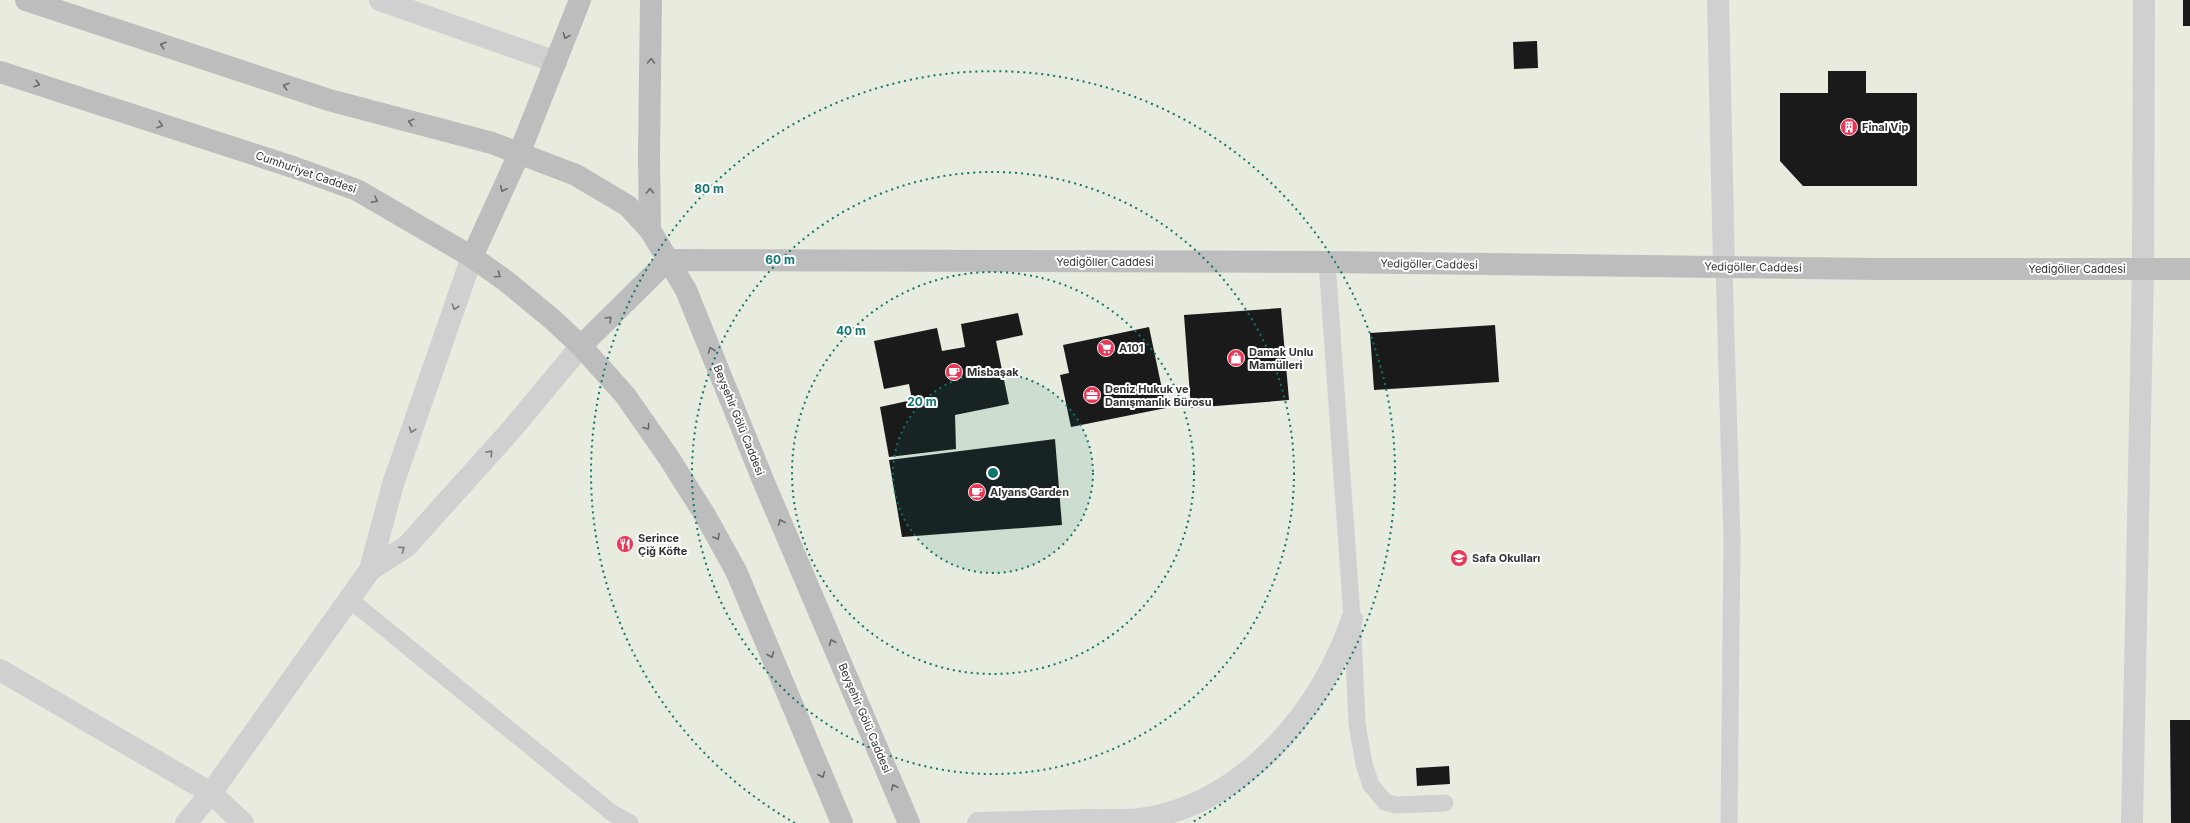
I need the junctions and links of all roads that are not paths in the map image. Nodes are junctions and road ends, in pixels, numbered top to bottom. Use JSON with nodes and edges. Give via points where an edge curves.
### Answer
{"nodes":[{"id":1,"x":26,"y":0,"type":"edge"},
{"id":2,"x":380,"y":0,"type":"edge"},
{"id":3,"x":580,"y":0,"type":"edge"},
{"id":4,"x":651,"y":0,"type":"edge"},
{"id":5,"x":1718,"y":0,"type":"edge"},
{"id":6,"x":2144,"y":0,"type":"edge"},
{"id":7,"x":556,"y":62,"type":"junction"},
{"id":8,"x":0,"y":72,"type":"edge"},
{"id":9,"x":520,"y":154,"type":"junction"},
{"id":10,"x":650,"y":230,"type":"junction"},
{"id":11,"x":472,"y":257,"type":"junction"},
{"id":12,"x":668,"y":260,"type":"junction"},
{"id":13,"x":1327,"y":262,"type":"junction"},
{"id":14,"x":1724,"y":267,"type":"junction"},
{"id":15,"x":2143,"y":269,"type":"junction"},
{"id":16,"x":2190,"y":269,"type":"edge"},
{"id":17,"x":582,"y":346,"type":"junction"},
{"id":18,"x":370,"y":570,"type":"junction"},
{"id":19,"x":349,"y":599,"type":"junction"},
{"id":20,"x":1352,"y":619,"type":"junction"},
{"id":21,"x":0,"y":670,"type":"edge"},
{"id":22,"x":211,"y":793,"type":"junction"},
{"id":23,"x":1445,"y":803,"type":"dead end"},
{"id":24,"x":186,"y":823,"type":"edge"},
{"id":25,"x":243,"y":823,"type":"edge"},
{"id":26,"x":630,"y":823,"type":"edge"},
{"id":27,"x":842,"y":823,"type":"edge"},
{"id":28,"x":909,"y":823,"type":"edge"},
{"id":29,"x":978,"y":823,"type":"edge"},
{"id":30,"x":1729,"y":823,"type":"edge"},
{"id":31,"x":2132,"y":823,"type":"edge"}],
"edges":[{"from":9,"to":1,"type":"main road","name":"Beyşehir Gölü Caddesi","one_way":true,"via":[[492,143],[329,100]]},
{"from":2,"to":7,"type":"street"},
{"from":3,"to":7,"type":"main road","one_way":true},
{"from":10,"to":4,"type":"main road","one_way":true},
{"from":5,"to":14,"type":"street"},
{"from":6,"to":15,"type":"street"},
{"from":7,"to":9,"type":"main road"},
{"from":8,"to":11,"type":"main road","name":"Cumhuriyet Caddesi","one_way":true,"via":[[358,190]]},
{"from":9,"to":10,"type":"main road","name":"Beyşehir Gölü Caddesi","via":[[576,175],[628,206]]},
{"from":9,"to":11,"type":"main road","one_way":true},
{"from":10,"to":12,"type":"main road","name":"Beyşehir Gölü Caddesi"},
{"from":11,"to":17,"type":"main road","name":"Cumhuriyet Caddesi","one_way":true,"via":[[506,281]]},
{"from":11,"to":18,"type":"street","one_way":true,"via":[[393,484]]},
{"from":12,"to":13,"type":"main road","name":"Yedigöller Caddesi"},
{"from":17,"to":12,"type":"main road","one_way":true},
{"from":28,"to":12,"type":"main road","name":"Beyşehir Gölü Caddesi","one_way":true,"via":[[765,485],[686,290]]},
{"from":13,"to":14,"type":"main road","name":"Yedigöller Caddesi"},
{"from":13,"to":20,"type":"lane"},
{"from":14,"to":15,"type":"main road","name":"Yedigöller Caddesi"},
{"from":14,"to":30,"type":"lane","via":[[1732,539]]},
{"from":15,"to":16,"type":"main road","name":"Yedigöller Caddesi"},
{"from":15,"to":31,"type":"street"},
{"from":18,"to":17,"type":"street","one_way":true,"via":[[407,546]]},
{"from":17,"to":27,"type":"main road","name":"Cumhuriyet Caddesi","one_way":true,"via":[[625,395],[669,458],[736,571]]},
{"from":18,"to":19,"type":"street"},
{"from":19,"to":22,"type":"street"},
{"from":19,"to":26,"type":"lane","via":[[612,813]]},
{"from":20,"to":23,"type":"lane","via":[[1357,724],[1364,764],[1371,785],[1385,802],[1396,805]]},
{"from":20,"to":29,"type":"street","via":[[1344,644],[1329,673],[1308,705],[1267,756],[1233,782],[1186,809],[1141,819]]},
{"from":21,"to":22,"type":"street"},
{"from":22,"to":24,"type":"street"},
{"from":22,"to":25,"type":"street"}]}
